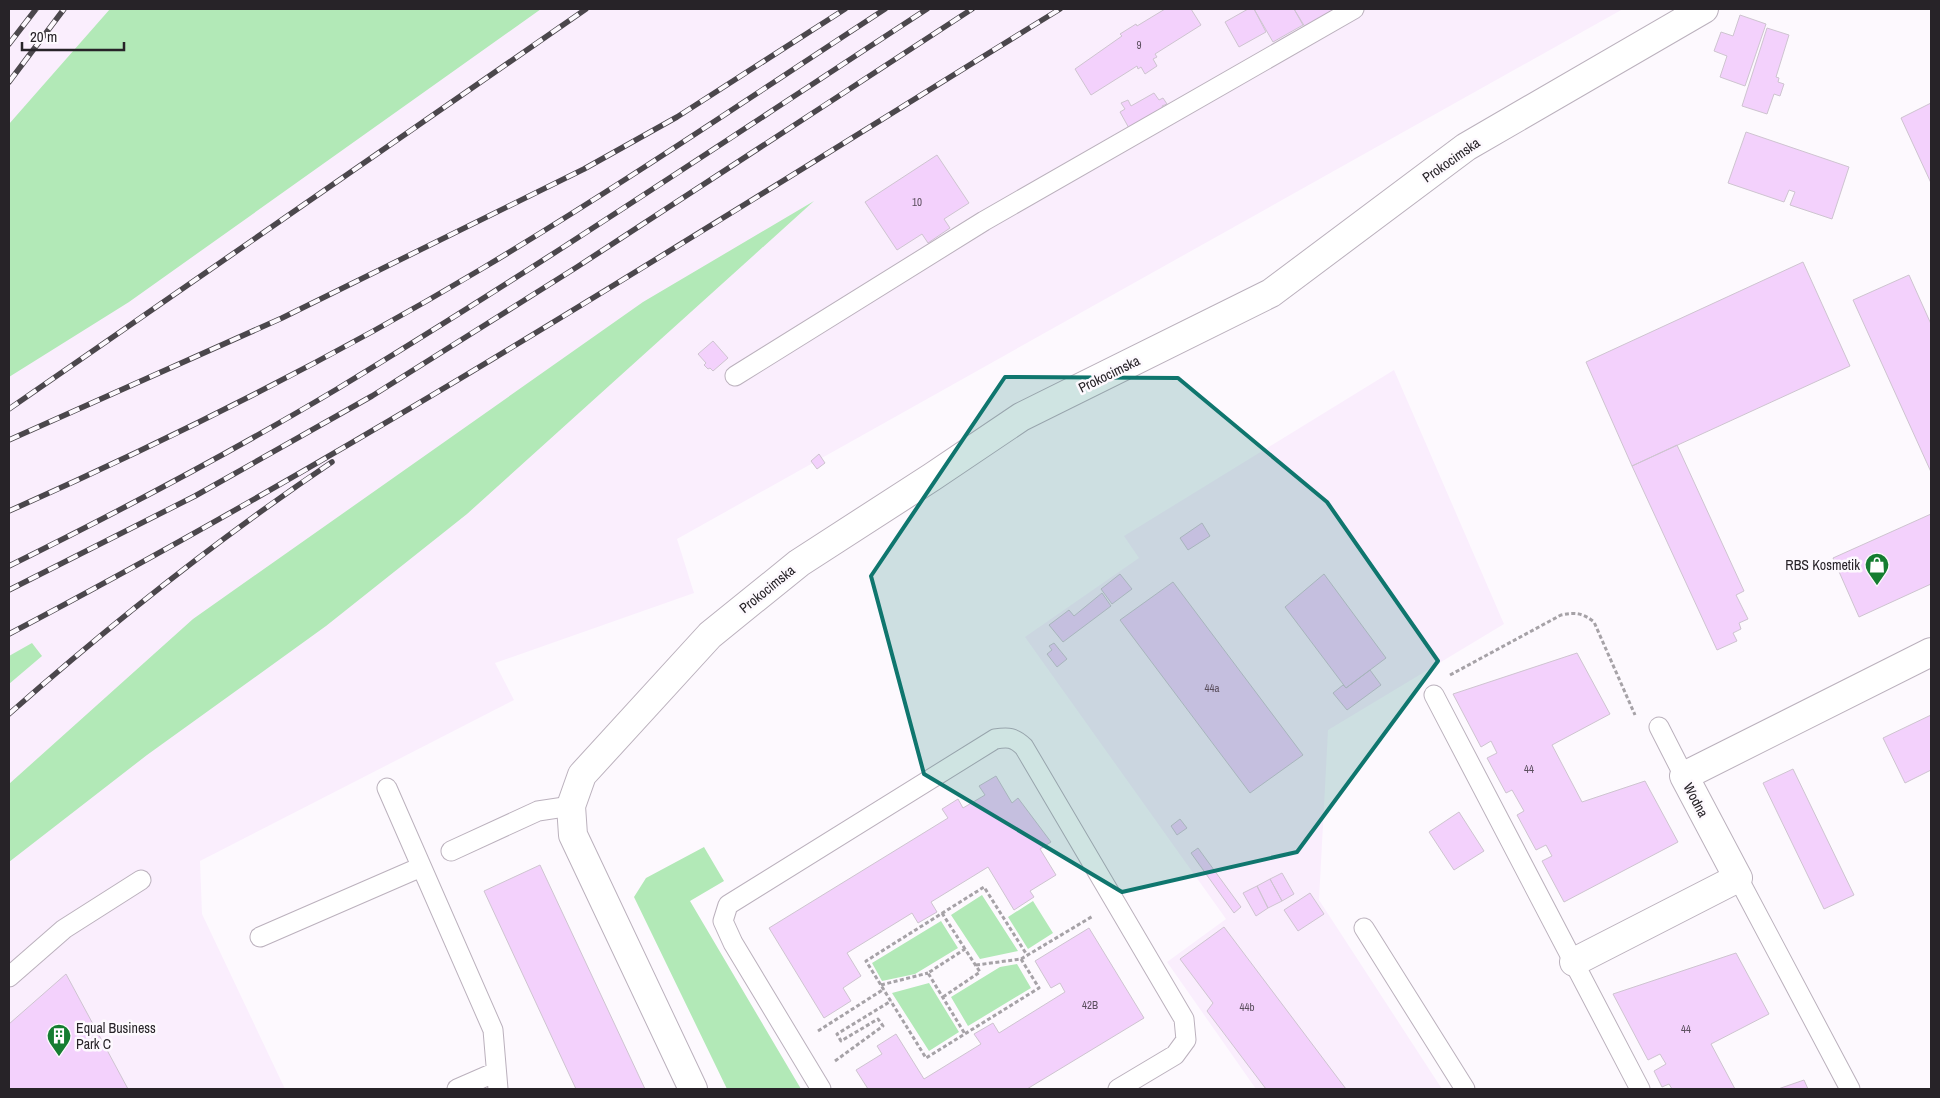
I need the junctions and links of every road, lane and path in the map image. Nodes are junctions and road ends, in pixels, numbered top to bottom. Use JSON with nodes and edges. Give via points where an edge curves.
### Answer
{"nodes":[{"id":1,"x":1354,"y":9,"type":"edge"},
{"id":2,"x":1704,"y":9,"type":"edge"},
{"id":3,"x":735,"y":376,"type":"dead end"},
{"id":4,"x":1931,"y":652,"type":"edge"},
{"id":5,"x":1434,"y":695,"type":"joint"},
{"id":6,"x":1659,"y":727,"type":"joint"},
{"id":7,"x":1684,"y":776,"type":"junction"},
{"id":8,"x":387,"y":788,"type":"dead end"},
{"id":9,"x":571,"y":806,"type":"junction"},
{"id":10,"x":451,"y":850,"type":"dead end"},
{"id":11,"x":421,"y":867,"type":"junction"},
{"id":12,"x":1738,"y":878,"type":"junction"},
{"id":13,"x":141,"y":880,"type":"dead end"},
{"id":14,"x":1116,"y":903,"type":"junction"},
{"id":15,"x":942,"y":913,"type":"junction"},
{"id":16,"x":1364,"y":928,"type":"dead end"},
{"id":17,"x":260,"y":937,"type":"dead end"},
{"id":18,"x":965,"y":949,"type":"junction"},
{"id":19,"x":1027,"y":955,"type":"junction"},
{"id":20,"x":1021,"y":959,"type":"junction"},
{"id":21,"x":1574,"y":962,"type":"junction"},
{"id":22,"x":976,"y":965,"type":"junction"},
{"id":23,"x":928,"y":973,"type":"junction"},
{"id":24,"x":9,"y":977,"type":"edge"},
{"id":25,"x":881,"y":985,"type":"junction"},
{"id":26,"x":884,"y":990,"type":"junction"},
{"id":27,"x":943,"y":997,"type":"junction"},
{"id":28,"x":891,"y":1001,"type":"junction"},
{"id":29,"x":825,"y":1027,"type":"dead end"},
{"id":30,"x":965,"y":1034,"type":"junction"},
{"id":31,"x":828,"y":1066,"type":"dead end"},
{"id":32,"x":497,"y":1081,"type":"edge"},
{"id":33,"x":457,"y":1089,"type":"edge"},
{"id":34,"x":693,"y":1089,"type":"edge"},
{"id":35,"x":821,"y":1089,"type":"edge"},
{"id":36,"x":1118,"y":1089,"type":"edge"},
{"id":37,"x":1465,"y":1089,"type":"edge"},
{"id":38,"x":1640,"y":1089,"type":"edge"},
{"id":39,"x":1850,"y":1089,"type":"edge"}],
"edges":[{"from":1,"to":3,"type":"lane","via":[[984,221]]},
{"from":2,"to":9,"type":"street","name":"Prokocimska","via":[[1466,147],[1271,293],[1021,417],[799,562],[710,634],[582,776]]},
{"from":4,"to":7,"type":"street","name":"Wodna"},
{"from":5,"to":6,"type":"path","via":[[1440,680],[1572,612],[1585,615],[1594,622],[1644,735]]},
{"from":5,"to":21,"type":"lane"},
{"from":6,"to":7,"type":"lane"},
{"from":7,"to":12,"type":"street","name":"Wodna"},
{"from":8,"to":11,"type":"lane"},
{"from":9,"to":10,"type":"lane","via":[[538,811]]},
{"from":9,"to":34,"type":"street","via":[[574,835]]},
{"from":11,"to":17,"type":"lane"},
{"from":11,"to":32,"type":"lane","via":[[493,1030]]},
{"from":12,"to":21,"type":"street"},
{"from":12,"to":39,"type":"lane"},
{"from":13,"to":24,"type":"lane","via":[[64,929]]},
{"from":14,"to":19,"type":"path"},
{"from":14,"to":35,"type":"lane","via":[[1024,747],[1015,738],[1005,738],[994,739],[728,905],[723,921],[734,944]]},
{"from":14,"to":36,"type":"lane","via":[[1184,1019],[1186,1040],[1175,1055]]},
{"from":15,"to":18,"type":"path"},
{"from":15,"to":19,"type":"path","via":[[984,887]]},
{"from":15,"to":25,"type":"path","via":[[866,961]]},
{"from":16,"to":37,"type":"lane"},
{"from":18,"to":22,"type":"path"},
{"from":18,"to":23,"type":"path"},
{"from":19,"to":20,"type":"path"},
{"from":20,"to":22,"type":"path"},
{"from":20,"to":30,"type":"path","via":[[1039,988]]},
{"from":21,"to":38,"type":"lane"},
{"from":22,"to":27,"type":"path","via":[[980,972]]},
{"from":23,"to":25,"type":"path"},
{"from":23,"to":27,"type":"path"},
{"from":25,"to":26,"type":"path"},
{"from":26,"to":28,"type":"path"},
{"from":26,"to":29,"type":"path"},
{"from":27,"to":30,"type":"path"},
{"from":28,"to":30,"type":"path","via":[[926,1058]]},
{"from":28,"to":31,"type":"path","via":[[837,1034],[841,1041],[878,1018],[882,1026]]},
{"from":32,"to":33,"type":"lane"}]}
